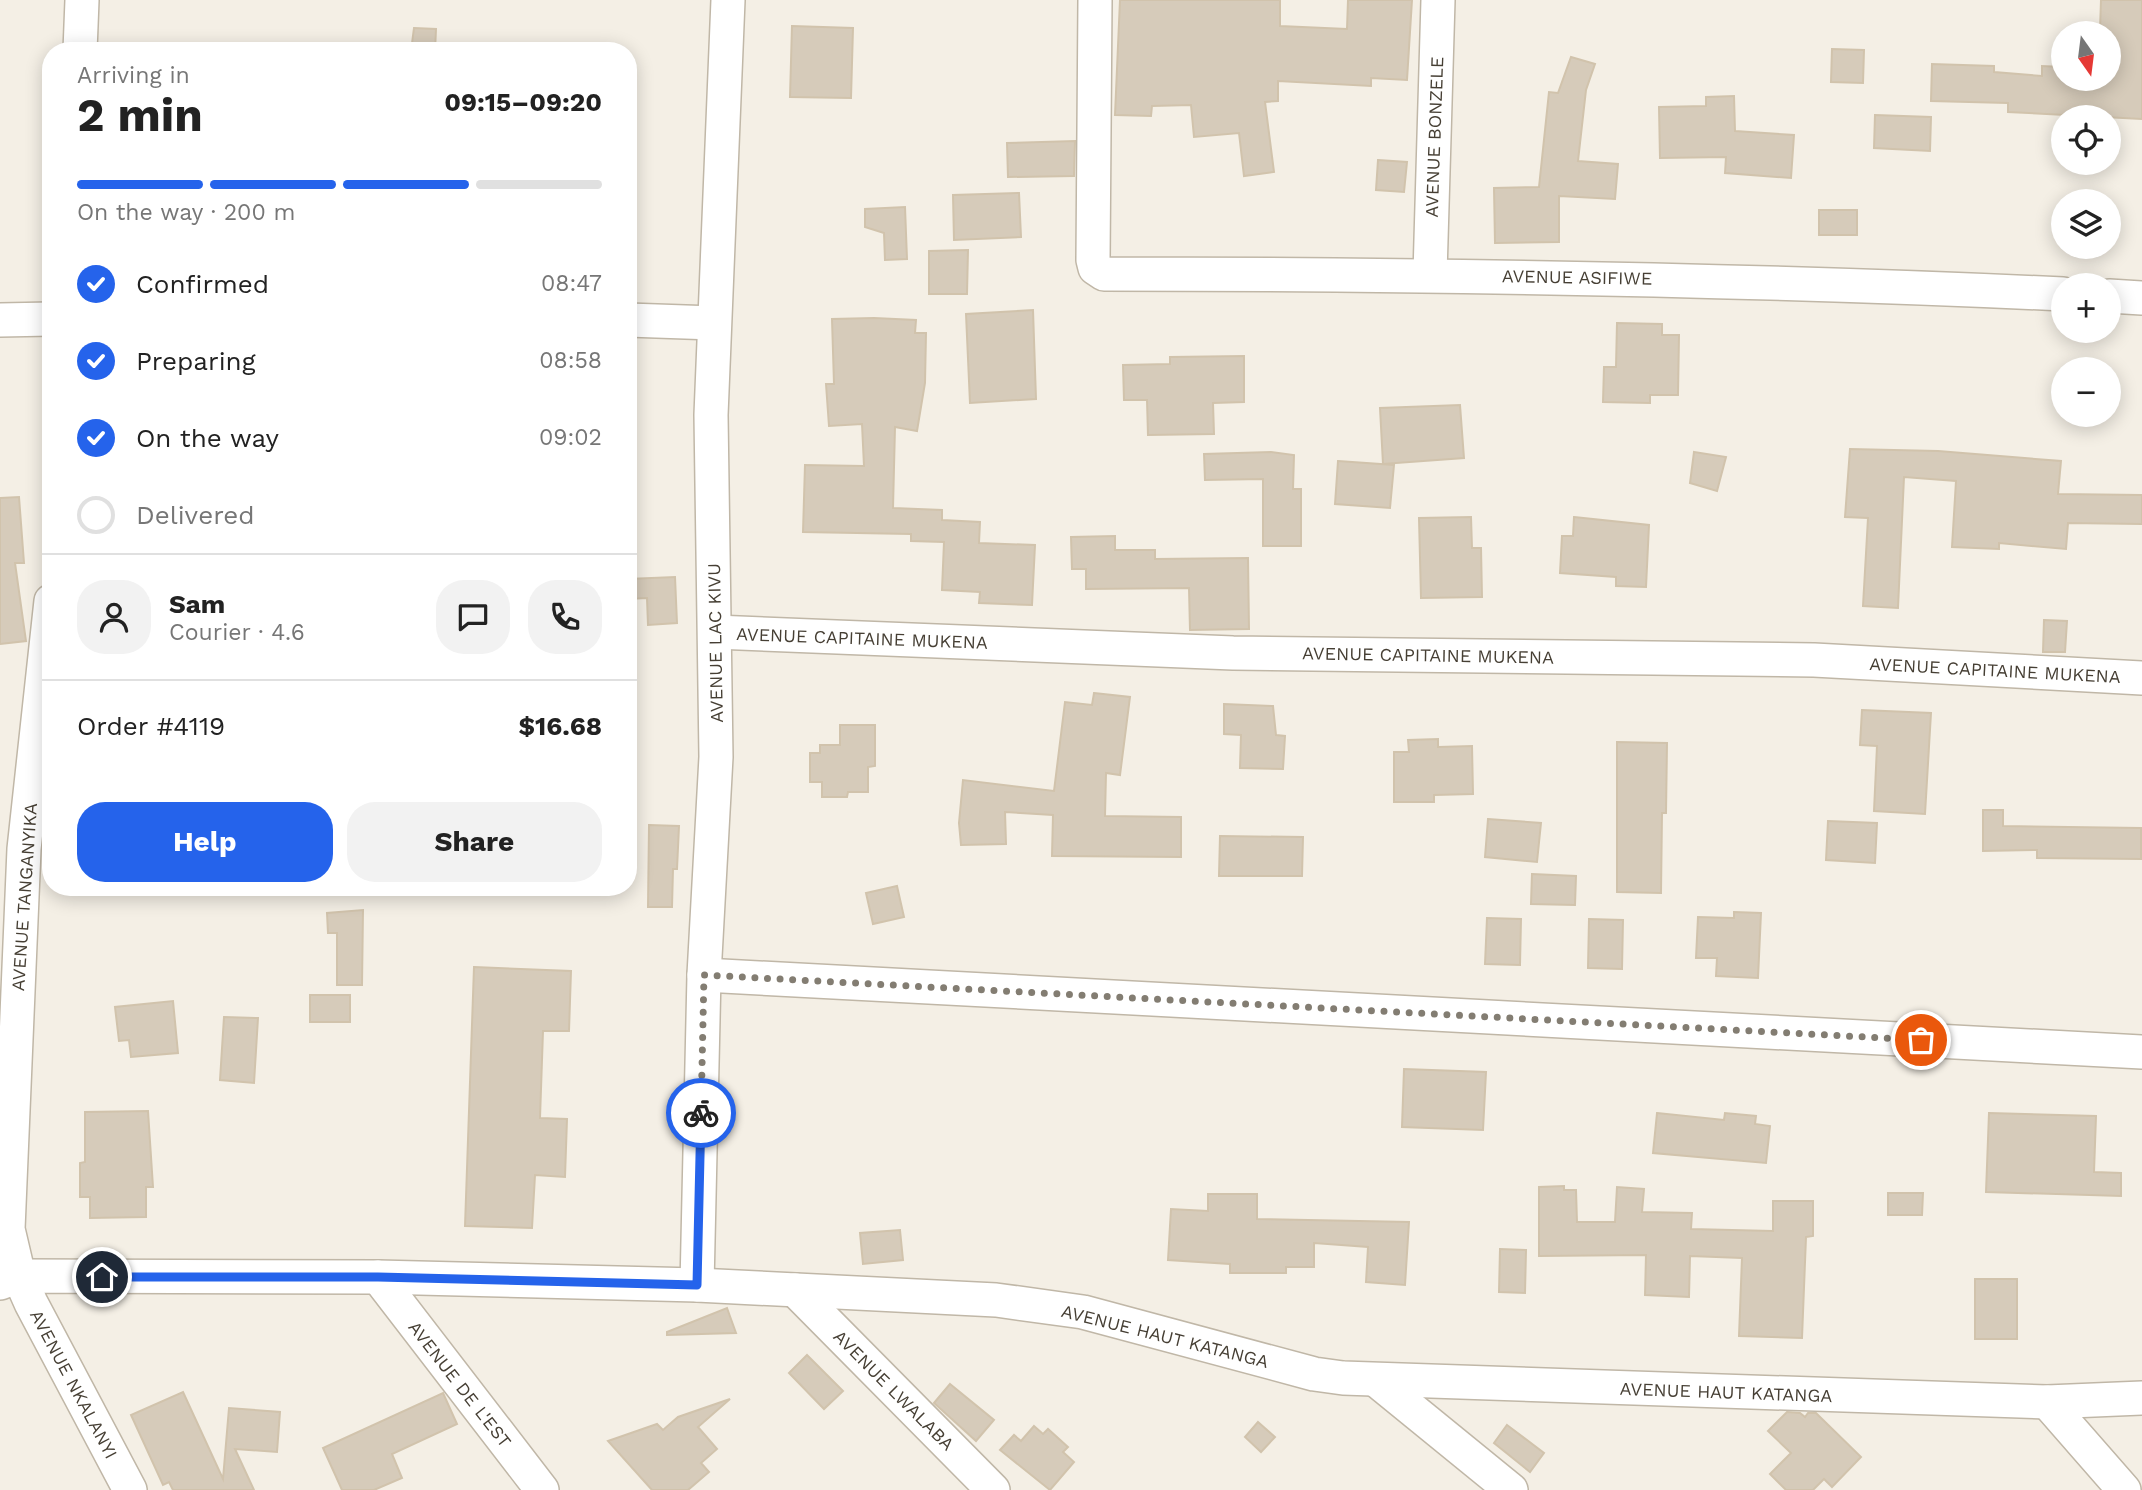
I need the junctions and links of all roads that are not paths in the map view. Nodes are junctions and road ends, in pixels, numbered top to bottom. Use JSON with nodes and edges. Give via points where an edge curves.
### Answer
{"nodes":[{"id":1,"x":82,"y":0,"type":"edge"},
{"id":2,"x":728,"y":0,"type":"edge"},
{"id":3,"x":1095,"y":0,"type":"edge"},
{"id":4,"x":1438,"y":0,"type":"edge"},
{"id":5,"x":80,"y":42,"type":"edge"},
{"id":6,"x":1430,"y":274,"type":"junction"},
{"id":7,"x":2051,"y":293,"type":"edge"},
{"id":8,"x":2121,"y":297,"type":"edge"},
{"id":9,"x":2142,"y":298,"type":"edge"},
{"id":10,"x":42,"y":319,"type":"edge"},
{"id":11,"x":0,"y":320,"type":"edge"},
{"id":12,"x":637,"y":320,"type":"edge"},
{"id":13,"x":715,"y":323,"type":"junction"},
{"id":14,"x":715,"y":632,"type":"junction"},
{"id":15,"x":42,"y":658,"type":"edge"},
{"id":16,"x":2142,"y":678,"type":"edge"},
{"id":17,"x":12,"y":850,"type":"edge"},
{"id":18,"x":704,"y":975,"type":"junction"},
{"id":19,"x":2142,"y":1052,"type":"edge"},
{"id":20,"x":378,"y":1277,"type":"junction"},
{"id":21,"x":9,"y":1280,"type":"edge"},
{"id":22,"x":697,"y":1285,"type":"junction"},
{"id":23,"x":795,"y":1290,"type":"junction"},
{"id":24,"x":1376,"y":1380,"type":"junction"},
{"id":25,"x":2142,"y":1398,"type":"edge"},
{"id":26,"x":2047,"y":1402,"type":"junction"},
{"id":27,"x":130,"y":1490,"type":"edge"},
{"id":28,"x":542,"y":1490,"type":"edge"},
{"id":29,"x":993,"y":1490,"type":"edge"},
{"id":30,"x":1511,"y":1490,"type":"edge"},
{"id":31,"x":2124,"y":1490,"type":"edge"}],
"edges":[{"from":1,"to":5,"type":"street"},
{"from":2,"to":13,"type":"street","name":"AVENUE LAC KIVU"},
{"from":3,"to":6,"type":"street","name":"AVENUE ASIFIWE","via":[[1094,266],[1104,274]]},
{"from":4,"to":6,"type":"street","name":"AVENUE BONZELE"},
{"from":6,"to":7,"type":"street","name":"AVENUE ASIFIWE"},
{"from":8,"to":9,"type":"street"},
{"from":10,"to":11,"type":"street"},
{"from":12,"to":13,"type":"street"},
{"from":13,"to":14,"type":"street","name":"AVENUE LAC KIVU","via":[[711,415]]},
{"from":14,"to":16,"type":"street","name":"AVENUE CAPITAINE MUKENA","via":[[1233,653],[1814,660]]},
{"from":14,"to":18,"type":"street","name":"AVENUE LAC KIVU","via":[[716,757]]},
{"from":15,"to":17,"type":"street","name":"AVENUE TANGANYIKA"},
{"from":17,"to":21,"type":"street","name":"AVENUE TANGANYIKA"},
{"from":18,"to":19,"type":"street"},
{"from":18,"to":22,"type":"street","name":"AVENUE LAC KIVU"},
{"from":20,"to":21,"type":"street","name":"AVENUE HAUT KATANGA"},
{"from":20,"to":22,"type":"street","name":"AVENUE HAUT KATANGA"},
{"from":20,"to":28,"type":"street","name":"AVENUE DE L'EST"},
{"from":21,"to":27,"type":"street","name":"AVENUE NKALANYI"},
{"from":22,"to":23,"type":"street","name":"AVENUE HAUT KATANGA"},
{"from":23,"to":24,"type":"street","name":"AVENUE HAUT KATANGA","via":[[996,1300],[1058,1308],[1314,1374]]},
{"from":23,"to":29,"type":"street","name":"AVENUE LWALABA"},
{"from":24,"to":26,"type":"street","name":"AVENUE HAUT KATANGA"},
{"from":24,"to":30,"type":"street"},
{"from":25,"to":26,"type":"street","name":"AVENUE HAUT KATANGA"},
{"from":26,"to":31,"type":"street"}]}
